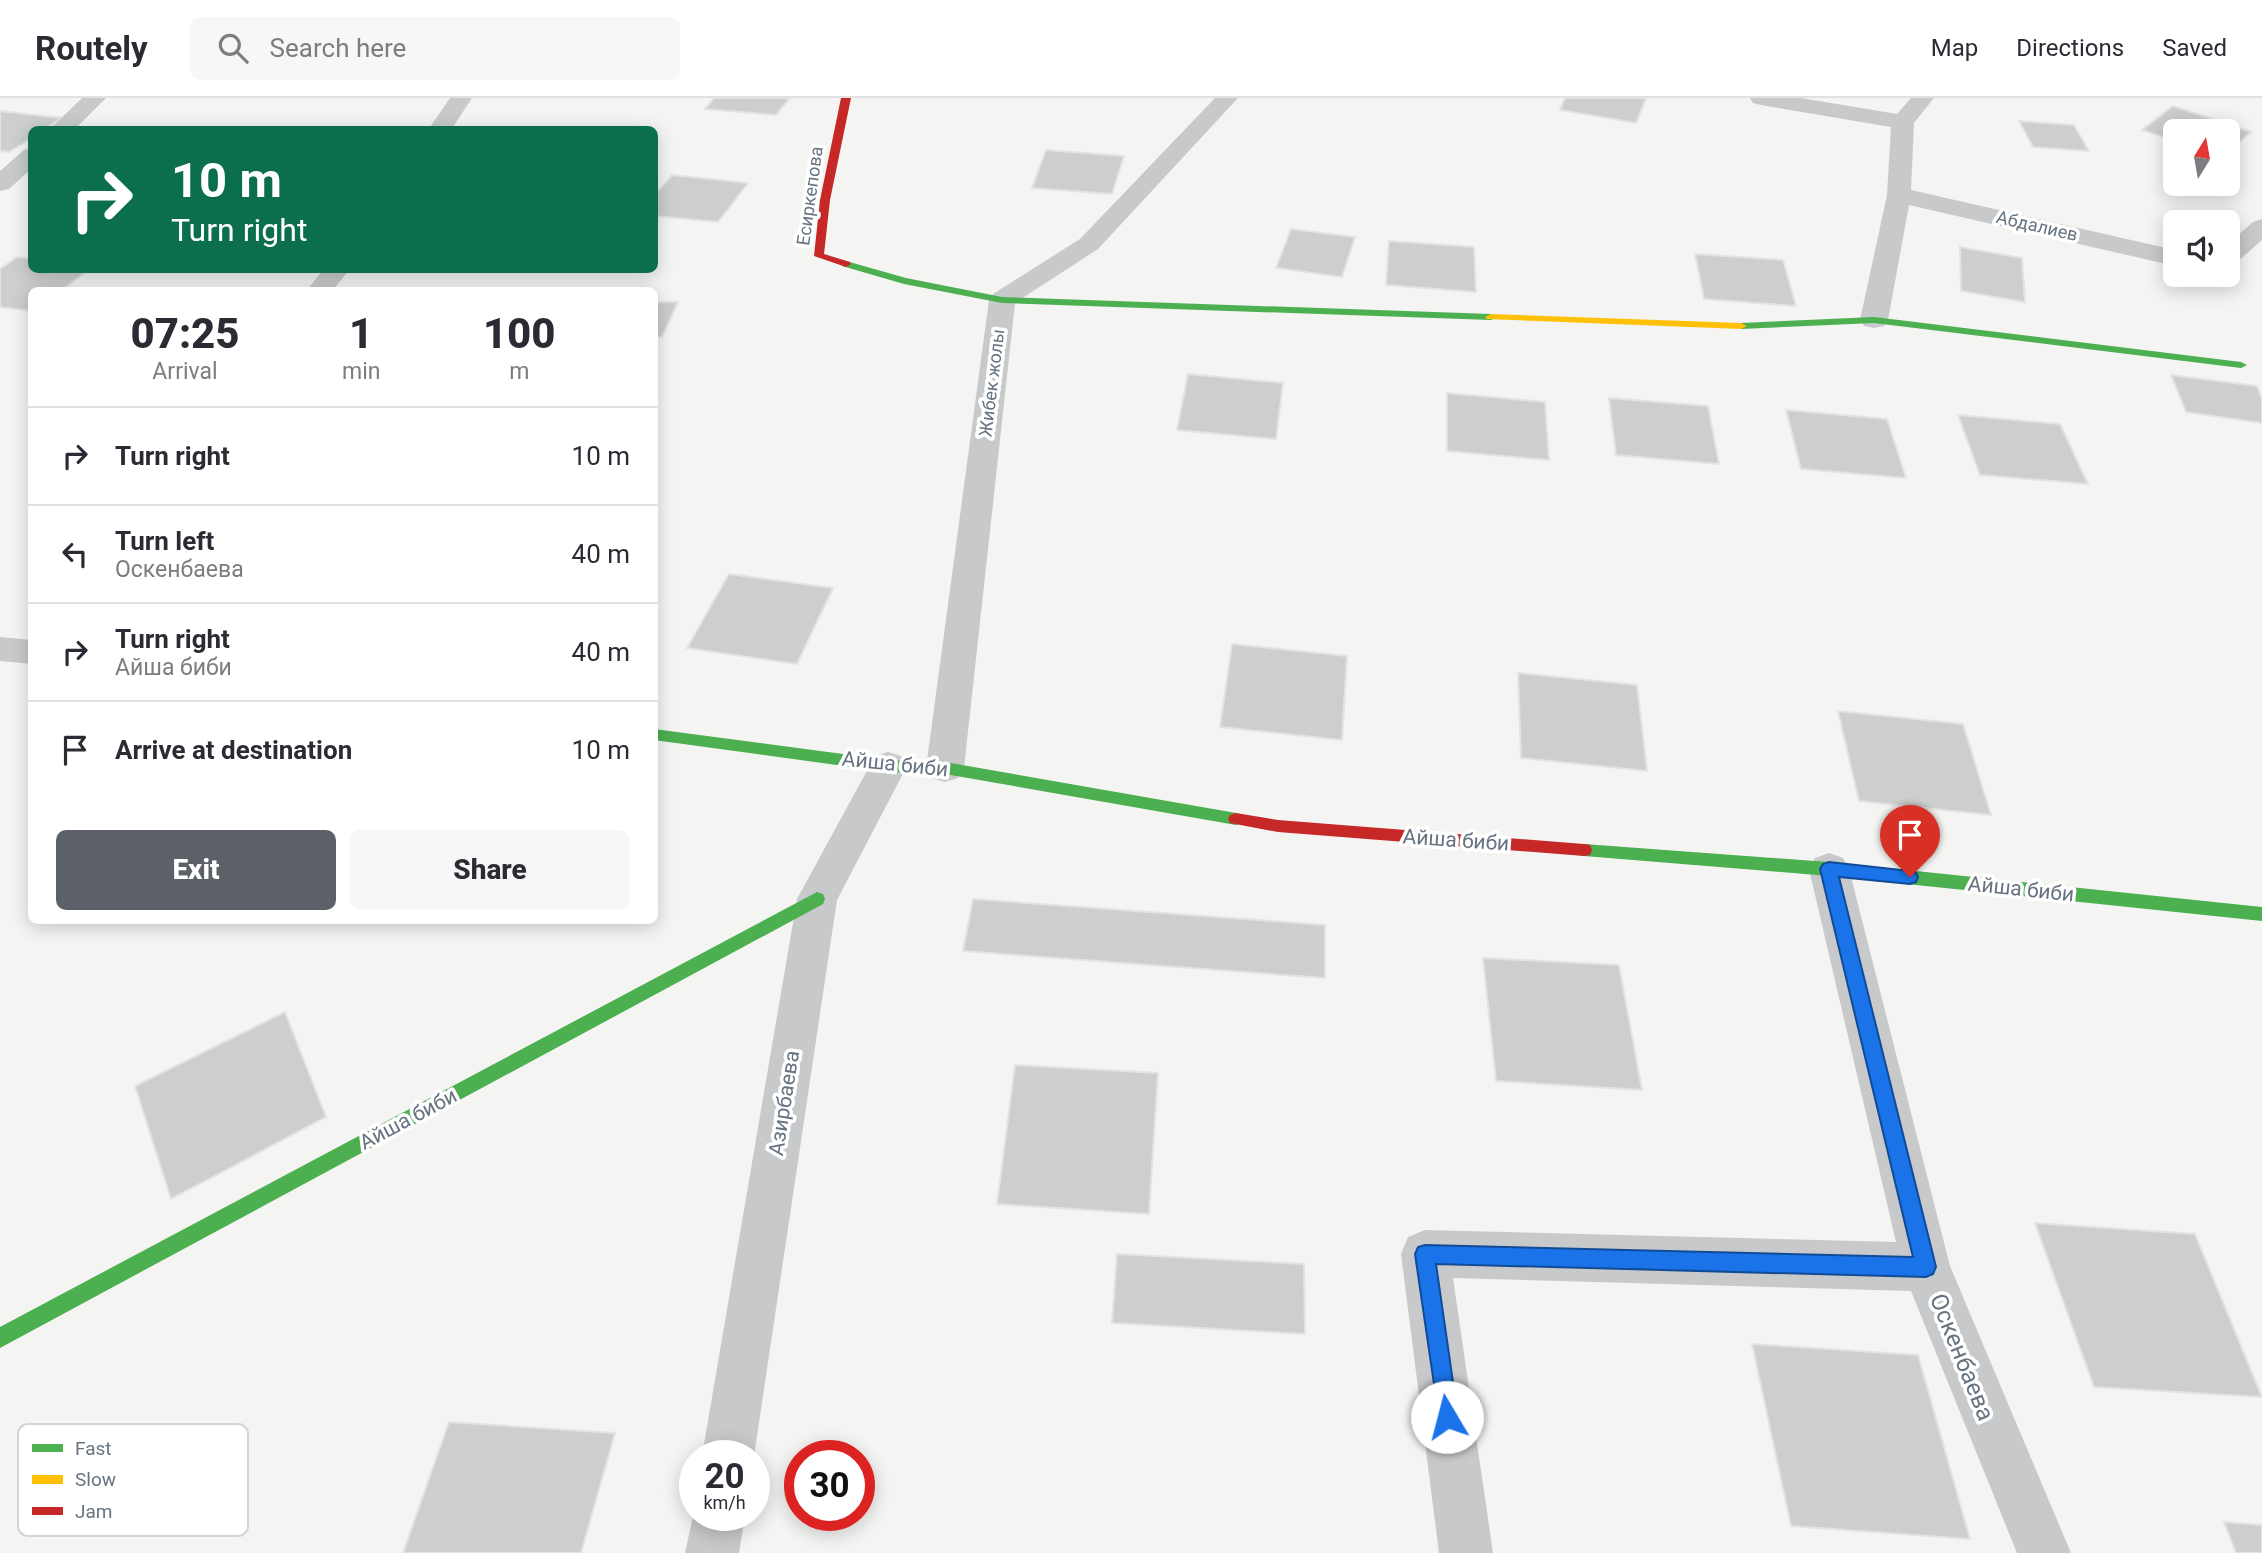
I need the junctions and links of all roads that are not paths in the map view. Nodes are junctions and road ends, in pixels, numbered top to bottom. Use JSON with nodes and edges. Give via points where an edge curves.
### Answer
{"nodes":[{"id":1,"x":95,"y":98,"type":"edge"},
{"id":2,"x":461,"y":98,"type":"edge"},
{"id":3,"x":846,"y":98,"type":"edge"},
{"id":4,"x":1227,"y":98,"type":"edge"},
{"id":5,"x":1761,"y":98,"type":"edge"},
{"id":6,"x":1923,"y":98,"type":"edge"},
{"id":7,"x":1903,"y":122,"type":"junction"},
{"id":8,"x":64,"y":126,"type":"edge"},
{"id":9,"x":442,"y":126,"type":"edge"},
{"id":10,"x":28,"y":159,"type":"edge"},
{"id":11,"x":0,"y":184,"type":"edge"},
{"id":12,"x":1899,"y":195,"type":"junction"},
{"id":13,"x":2262,"y":228,"type":"edge"},
{"id":14,"x":2240,"y":247,"type":"edge"},
{"id":15,"x":2163,"y":255,"type":"edge"},
{"id":16,"x":334,"y":273,"type":"edge"},
{"id":17,"x":322,"y":287,"type":"edge"},
{"id":18,"x":1002,"y":300,"type":"junction"},
{"id":19,"x":1874,"y":320,"type":"junction"},
{"id":20,"x":2241,"y":365,"type":"dead end"},
{"id":21,"x":0,"y":649,"type":"edge"},
{"id":22,"x":28,"y":652,"type":"edge"},
{"id":23,"x":658,"y":735,"type":"edge"},
{"id":24,"x":888,"y":766,"type":"junction"},
{"id":25,"x":945,"y":768,"type":"junction"},
{"id":26,"x":1829,"y":869,"type":"junction"},
{"id":27,"x":817,"y":900,"type":"junction"},
{"id":28,"x":2262,"y":914,"type":"edge"},
{"id":29,"x":1926,"y":1267,"type":"junction"},
{"id":30,"x":0,"y":1338,"type":"edge"},
{"id":31,"x":731,"y":1440,"type":"edge"},
{"id":32,"x":716,"y":1531,"type":"edge"},
{"id":33,"x":712,"y":1553,"type":"edge"},
{"id":34,"x":1466,"y":1553,"type":"edge"},
{"id":35,"x":2044,"y":1553,"type":"edge"}],
"edges":[{"from":1,"to":8,"type":"street"},
{"from":2,"to":9,"type":"street"},
{"from":3,"to":18,"type":"street","name":"Есиркепова","via":[[825,200],[819,256],[904,281]]},
{"from":4,"to":18,"type":"street","name":"Жибек жолы","via":[[1089,244]]},
{"from":5,"to":7,"type":"street"},
{"from":6,"to":7,"type":"street"},
{"from":7,"to":12,"type":"street"},
{"from":10,"to":11,"type":"street"},
{"from":12,"to":15,"type":"street","name":"Абдалиев"},
{"from":12,"to":19,"type":"street"},
{"from":13,"to":14,"type":"street"},
{"from":16,"to":17,"type":"street"},
{"from":18,"to":19,"type":"street","via":[[1741,326]]},
{"from":18,"to":25,"type":"street","name":"Жибек жолы"},
{"from":19,"to":20,"type":"street"},
{"from":21,"to":22,"type":"street"},
{"from":23,"to":24,"type":"street","name":"Айша биби"},
{"from":24,"to":25,"type":"street","name":"Айша биби"},
{"from":24,"to":27,"type":"street","name":"Азирбаева"},
{"from":25,"to":26,"type":"street","name":"Айша биби","via":[[1278,826]]},
{"from":26,"to":28,"type":"street","name":"Айша биби"},
{"from":26,"to":29,"type":"street","name":"Оскенбаева"},
{"from":27,"to":30,"type":"street","name":"Айша биби"},
{"from":27,"to":31,"type":"street","name":"Азирбаева"},
{"from":29,"to":34,"type":"street","via":[[1425,1254]]},
{"from":29,"to":35,"type":"street","name":"Оскенбаева"},
{"from":32,"to":33,"type":"street"}]}
